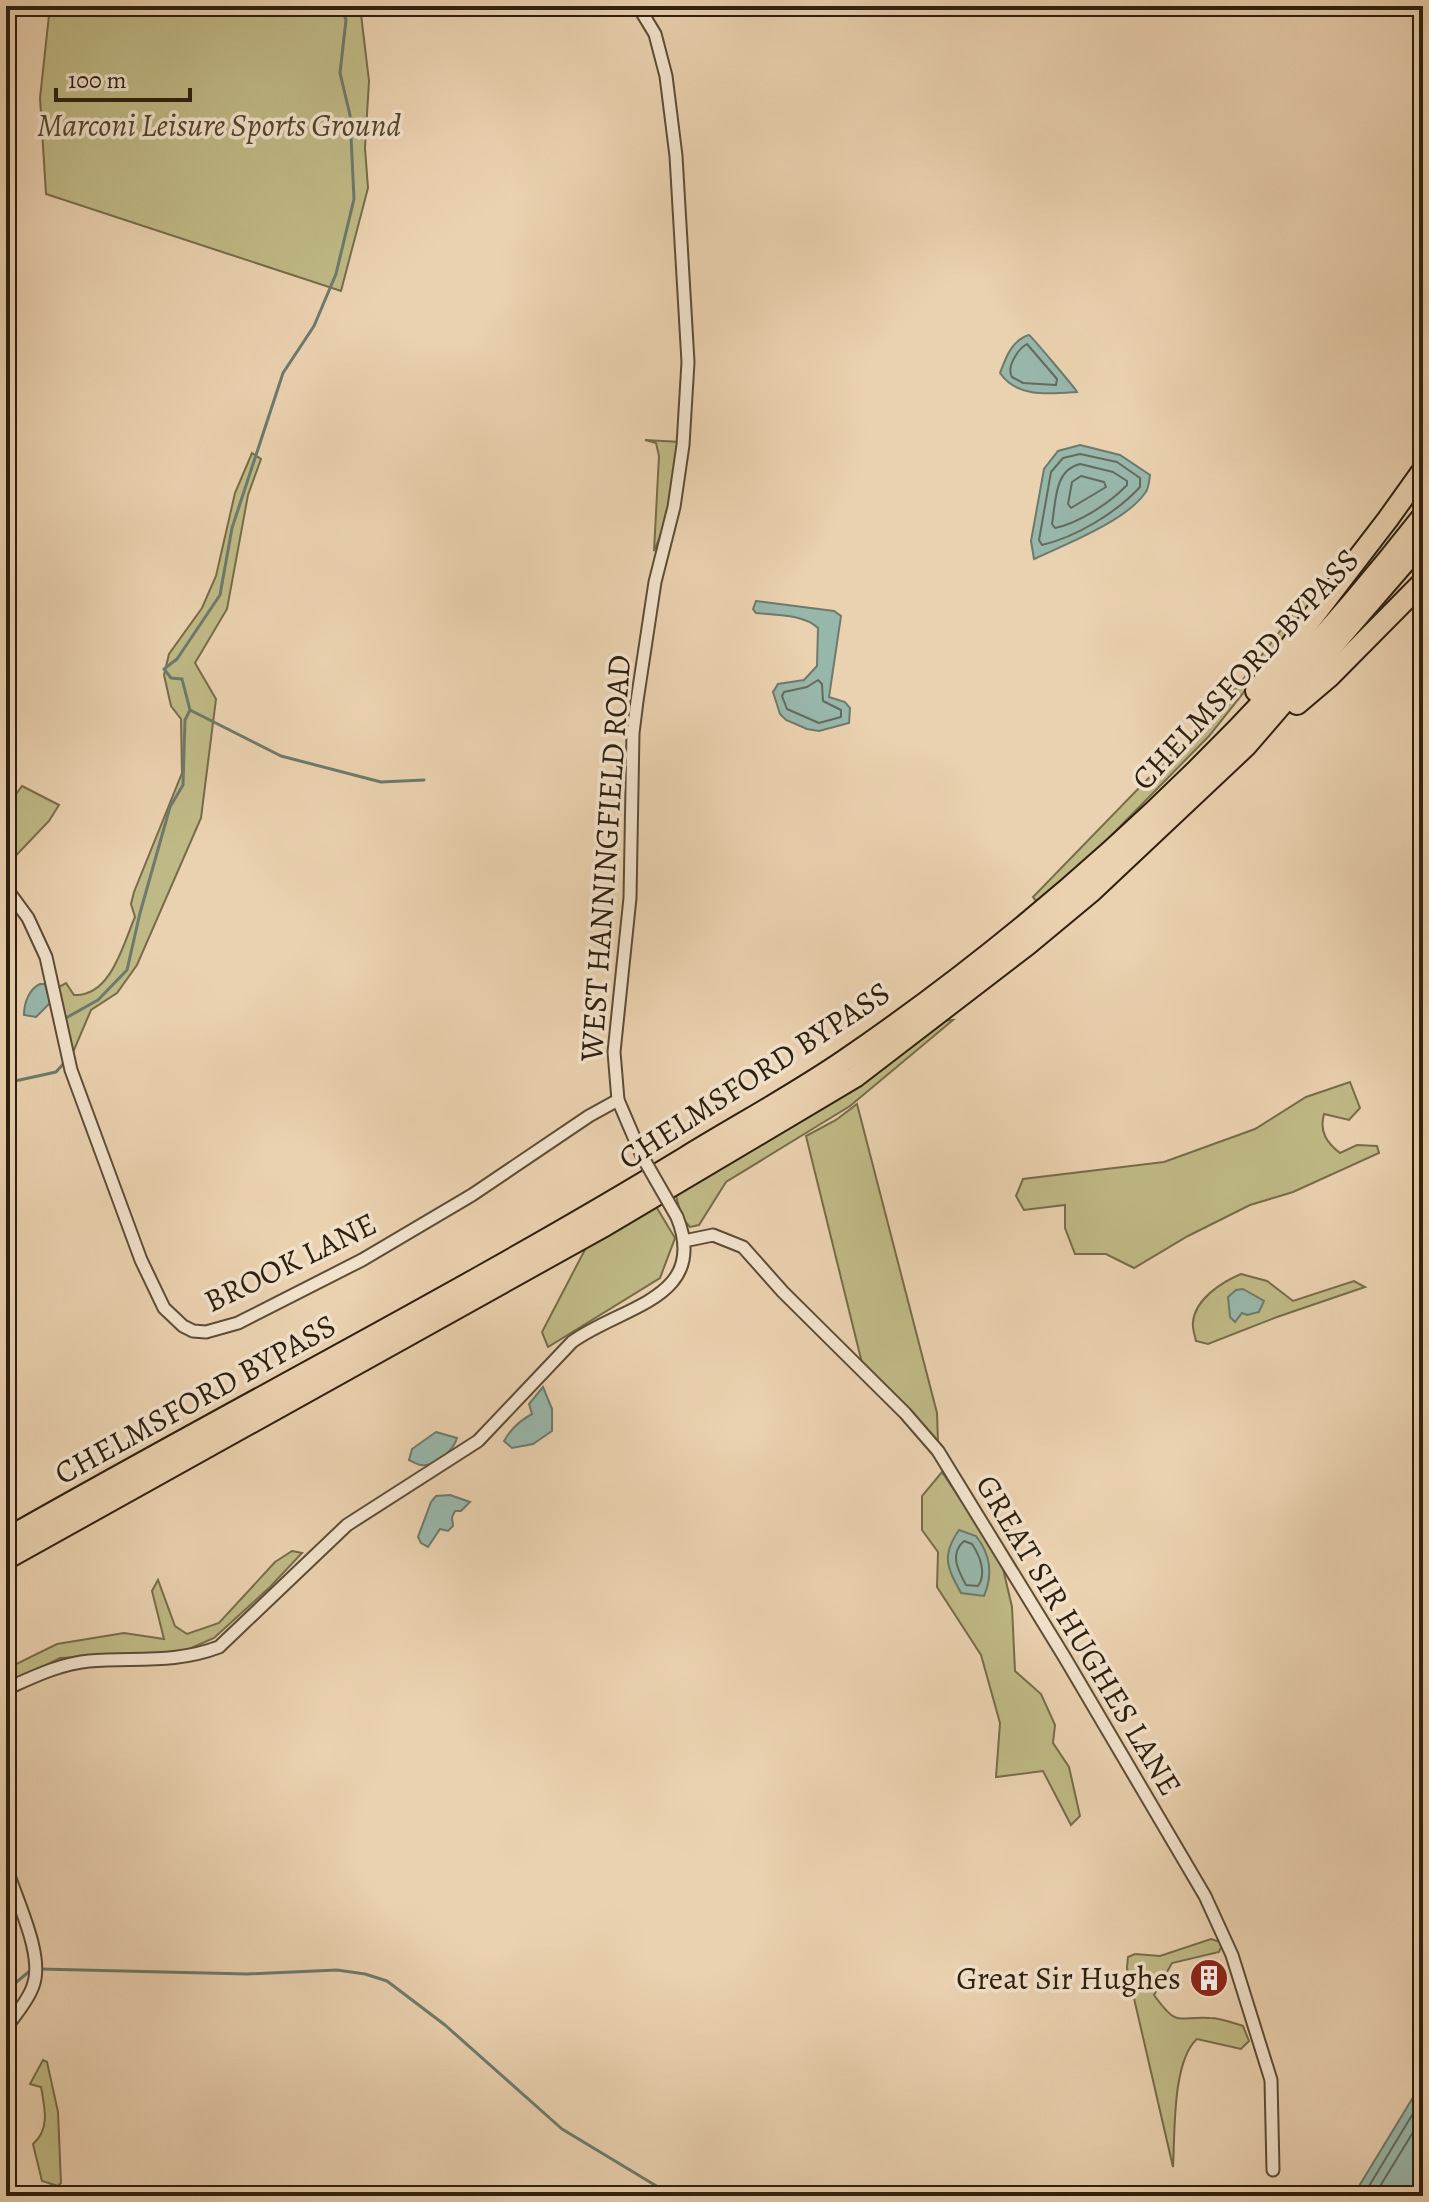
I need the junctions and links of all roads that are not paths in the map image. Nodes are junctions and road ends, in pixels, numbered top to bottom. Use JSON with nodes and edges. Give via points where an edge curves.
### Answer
{"nodes":[{"id":1,"x":638,"y":6,"type":"edge"},
{"id":2,"x":1423,"y":470,"type":"edge"},
{"id":3,"x":1423,"y":516,"type":"edge"},
{"id":4,"x":1423,"y":541,"type":"edge"},
{"id":5,"x":1423,"y":582,"type":"edge"},
{"id":6,"x":1246,"y":746,"type":"junction"},
{"id":7,"x":1212,"y":752,"type":"junction"},
{"id":8,"x":6,"y":888,"type":"edge"},
{"id":9,"x":618,"y":1100,"type":"junction"},
{"id":10,"x":684,"y":1241,"type":"junction"},
{"id":11,"x":6,"y":1539,"type":"edge"},
{"id":12,"x":6,"y":1559,"type":"edge"},
{"id":13,"x":6,"y":1689,"type":"edge"},
{"id":14,"x":6,"y":1866,"type":"edge"},
{"id":15,"x":6,"y":2028,"type":"edge"},
{"id":16,"x":1273,"y":2170,"type":"dead end"}],
"edges":[{"from":1,"to":9,"type":"street","name":"WEST HANNINGFIELD ROAD","via":[[655,34],[666,76],[688,362],[674,507],[655,582],[633,733],[630,898],[614,1052]]},
{"from":2,"to":7,"type":"highway"},
{"from":3,"to":7,"type":"highway","name":"CHELMSFORD BYPASS","via":[[1355,600]]},
{"from":4,"to":6,"type":"highway","name":"CHELMSFORD BYPASS"},
{"from":5,"to":6,"type":"highway","via":[[1330,676]]},
{"from":6,"to":12,"type":"highway","name":"CHELMSFORD BYPASS","via":[[1092,891],[855,1077],[606,1225]]},
{"from":7,"to":11,"type":"highway","name":"CHELMSFORD BYPASS","via":[[1099,863],[843,1061],[592,1213]]},
{"from":8,"to":9,"type":"street","name":"BROOK LANE","via":[[46,957],[71,1070],[141,1260],[164,1308],[193,1331],[238,1323],[362,1260]]},
{"from":9,"to":10,"type":"street","name":"WEST HANNINGFIELD ROAD","bridge":true},
{"from":10,"to":13,"type":"street","name":"WEST HANNINGFIELD ROAD","via":[[683,1263],[667,1290],[572,1342],[478,1441],[347,1525],[219,1647],[195,1656],[87,1661]]},
{"from":10,"to":16,"type":"street","name":"GREAT SIR HUGHES LANE","via":[[713,1235],[743,1247],[938,1451],[1205,1896],[1232,1955],[1271,2080]]},
{"from":14,"to":15,"type":"street","via":[[35,1953],[36,1972],[29,1996]]}]}
